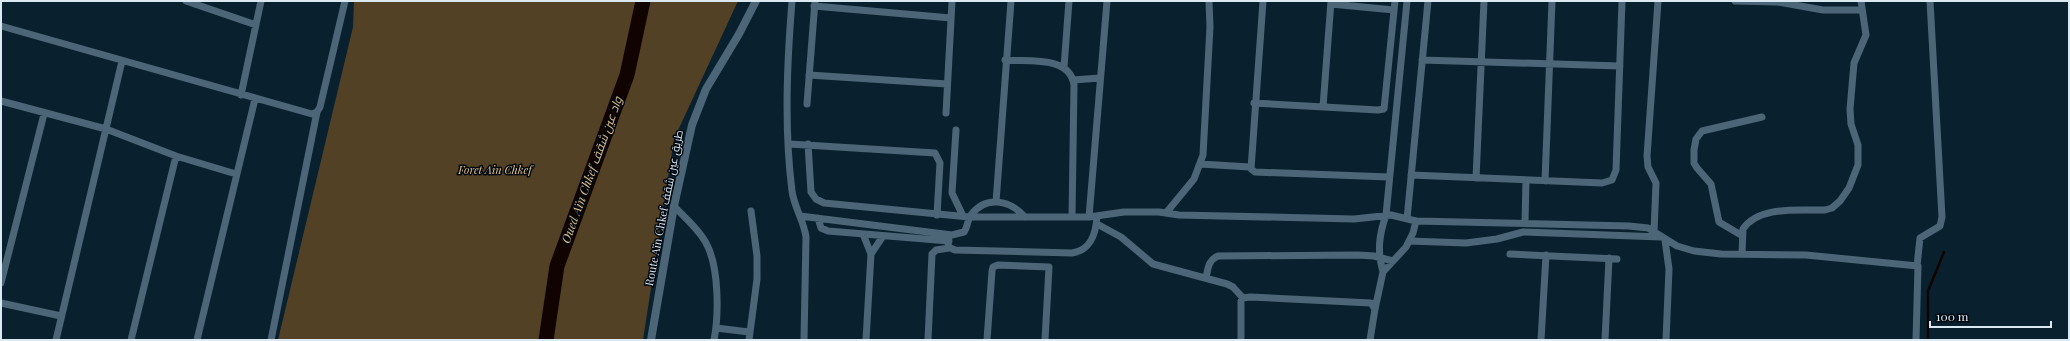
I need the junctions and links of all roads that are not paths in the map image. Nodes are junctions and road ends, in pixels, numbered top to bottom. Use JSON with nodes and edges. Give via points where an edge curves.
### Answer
{"nodes":[{"id":1,"x":186,"y":1,"type":"edge"},
{"id":2,"x":261,"y":1,"type":"edge"},
{"id":3,"x":346,"y":1,"type":"edge"},
{"id":4,"x":756,"y":1,"type":"edge"},
{"id":5,"x":792,"y":1,"type":"edge"},
{"id":6,"x":952,"y":1,"type":"edge"},
{"id":7,"x":1011,"y":1,"type":"edge"},
{"id":8,"x":1069,"y":1,"type":"edge"},
{"id":9,"x":1107,"y":1,"type":"edge"},
{"id":10,"x":1209,"y":1,"type":"edge"},
{"id":11,"x":1262,"y":1,"type":"edge"},
{"id":12,"x":1395,"y":1,"type":"edge"},
{"id":13,"x":1407,"y":1,"type":"edge"},
{"id":14,"x":1428,"y":1,"type":"edge"},
{"id":15,"x":1484,"y":1,"type":"edge"},
{"id":16,"x":1552,"y":1,"type":"edge"},
{"id":17,"x":1622,"y":1,"type":"edge"},
{"id":18,"x":1658,"y":1,"type":"edge"},
{"id":19,"x":1735,"y":1,"type":"edge"},
{"id":20,"x":1861,"y":1,"type":"edge"},
{"id":21,"x":1930,"y":1,"type":"edge"},
{"id":22,"x":1331,"y":3,"type":"edge"},
{"id":23,"x":815,"y":4,"type":"edge"},
{"id":24,"x":1394,"y":10,"type":"junction"},
{"id":25,"x":1862,"y":10,"type":"junction"},
{"id":26,"x":951,"y":18,"type":"junction"},
{"id":27,"x":256,"y":25,"type":"junction"},
{"id":28,"x":1,"y":26,"type":"edge"},
{"id":29,"x":1005,"y":60,"type":"junction"},
{"id":30,"x":1422,"y":60,"type":"junction"},
{"id":31,"x":122,"y":61,"type":"junction"},
{"id":32,"x":1481,"y":62,"type":"junction"},
{"id":33,"x":1550,"y":64,"type":"junction"},
{"id":34,"x":1620,"y":66,"type":"junction"},
{"id":35,"x":1064,"y":67,"type":"junction"},
{"id":36,"x":809,"y":75,"type":"junction"},
{"id":37,"x":1100,"y":78,"type":"junction"},
{"id":38,"x":1073,"y":80,"type":"junction"},
{"id":39,"x":947,"y":84,"type":"junction"},
{"id":40,"x":241,"y":95,"type":"junction"},
{"id":41,"x":255,"y":99,"type":"junction"},
{"id":42,"x":1,"y":101,"type":"edge"},
{"id":43,"x":1254,"y":103,"type":"junction"},
{"id":44,"x":807,"y":104,"type":"dead end"},
{"id":45,"x":1323,"y":107,"type":"junction"},
{"id":46,"x":317,"y":112,"type":"junction"},
{"id":47,"x":946,"y":113,"type":"dead end"},
{"id":48,"x":44,"y":114,"type":"junction"},
{"id":49,"x":1762,"y":117,"type":"dead end"},
{"id":50,"x":106,"y":129,"type":"junction"},
{"id":51,"x":956,"y":130,"type":"dead end"},
{"id":52,"x":789,"y":144,"type":"junction"},
{"id":53,"x":808,"y":144,"type":"junction"},
{"id":54,"x":176,"y":156,"type":"junction"},
{"id":55,"x":1200,"y":164,"type":"junction"},
{"id":56,"x":1250,"y":167,"type":"junction"},
{"id":57,"x":236,"y":174,"type":"junction"},
{"id":58,"x":1411,"y":175,"type":"junction"},
{"id":59,"x":1389,"y":177,"type":"junction"},
{"id":60,"x":1476,"y":178,"type":"junction"},
{"id":61,"x":1526,"y":180,"type":"junction"},
{"id":62,"x":1545,"y":181,"type":"junction"},
{"id":63,"x":996,"y":202,"type":"junction"},
{"id":64,"x":674,"y":206,"type":"junction"},
{"id":65,"x":751,"y":211,"type":"dead end"},
{"id":66,"x":1166,"y":213,"type":"junction"},
{"id":67,"x":936,"y":215,"type":"junction"},
{"id":68,"x":1386,"y":215,"type":"junction"},
{"id":69,"x":800,"y":216,"type":"junction"},
{"id":70,"x":966,"y":216,"type":"junction"},
{"id":71,"x":1025,"y":217,"type":"junction"},
{"id":72,"x":1072,"y":217,"type":"junction"},
{"id":73,"x":1089,"y":217,"type":"junction"},
{"id":74,"x":818,"y":218,"type":"junction"},
{"id":75,"x":1097,"y":220,"type":"junction"},
{"id":76,"x":1407,"y":220,"type":"junction"},
{"id":77,"x":1416,"y":221,"type":"junction"},
{"id":78,"x":1525,"y":223,"type":"junction"},
{"id":79,"x":1654,"y":232,"type":"junction"},
{"id":80,"x":863,"y":234,"type":"junction"},
{"id":81,"x":1741,"y":235,"type":"junction"},
{"id":82,"x":883,"y":236,"type":"junction"},
{"id":83,"x":1663,"y":238,"type":"junction"},
{"id":84,"x":949,"y":241,"type":"junction"},
{"id":85,"x":1409,"y":241,"type":"junction"},
{"id":86,"x":1020,"y":252,"type":"junction"},
{"id":87,"x":871,"y":254,"type":"junction"},
{"id":88,"x":1510,"y":254,"type":"dead end"},
{"id":89,"x":1742,"y":254,"type":"junction"},
{"id":90,"x":1546,"y":255,"type":"junction"},
{"id":91,"x":1379,"y":257,"type":"junction"},
{"id":92,"x":1393,"y":261,"type":"junction"},
{"id":93,"x":1020,"y":265,"type":"junction"},
{"id":94,"x":1917,"y":266,"type":"junction"},
{"id":95,"x":1383,"y":272,"type":"junction"},
{"id":96,"x":1206,"y":278,"type":"junction"},
{"id":97,"x":1,"y":283,"type":"edge"},
{"id":98,"x":1243,"y":298,"type":"junction"},
{"id":99,"x":1,"y":303,"type":"edge"},
{"id":100,"x":1375,"y":309,"type":"junction"},
{"id":101,"x":61,"y":316,"type":"junction"},
{"id":102,"x":716,"y":328,"type":"junction"},
{"id":103,"x":749,"y":336,"type":"edge"},
{"id":104,"x":56,"y":340,"type":"edge"},
{"id":105,"x":132,"y":340,"type":"edge"},
{"id":106,"x":197,"y":340,"type":"edge"},
{"id":107,"x":271,"y":340,"type":"edge"},
{"id":108,"x":651,"y":340,"type":"edge"},
{"id":109,"x":714,"y":340,"type":"edge"},
{"id":110,"x":804,"y":340,"type":"edge"},
{"id":111,"x":866,"y":340,"type":"edge"},
{"id":112,"x":928,"y":340,"type":"edge"},
{"id":113,"x":986,"y":340,"type":"edge"},
{"id":114,"x":1045,"y":340,"type":"edge"},
{"id":115,"x":1241,"y":340,"type":"edge"},
{"id":116,"x":1370,"y":340,"type":"edge"},
{"id":117,"x":1542,"y":340,"type":"edge"},
{"id":118,"x":1605,"y":340,"type":"edge"},
{"id":119,"x":1666,"y":340,"type":"edge"},
{"id":120,"x":1916,"y":340,"type":"edge"}],
"edges":[{"from":1,"to":27,"type":"street"},
{"from":2,"to":27,"type":"street"},
{"from":3,"to":46,"type":"street"},
{"from":4,"to":64,"type":"street","name":"Route Aïn Chkef طريق عين شقف","via":[[706,89],[692,125]]},
{"from":5,"to":52,"type":"street","via":[[788,83]]},
{"from":6,"to":26,"type":"street"},
{"from":7,"to":29,"type":"street"},
{"from":8,"to":35,"type":"street"},
{"from":9,"to":37,"type":"street"},
{"from":10,"to":55,"type":"street","via":[[1205,138]]},
{"from":11,"to":43,"type":"street"},
{"from":12,"to":24,"type":"street"},
{"from":13,"to":59,"type":"street"},
{"from":14,"to":30,"type":"street"},
{"from":15,"to":32,"type":"street"},
{"from":16,"to":33,"type":"street"},
{"from":17,"to":34,"type":"street"},
{"from":18,"to":79,"type":"street","via":[[1647,156],[1648,167],[1656,183]]},
{"from":19,"to":25,"type":"street","via":[[1784,2],[1823,10]]},
{"from":20,"to":25,"type":"street"},
{"from":21,"to":94,"type":"street","via":[[1942,218],[1940,226],[1920,238]]},
{"from":22,"to":24,"type":"street"},
{"from":22,"to":45,"type":"street"},
{"from":23,"to":26,"type":"street"},
{"from":23,"to":36,"type":"street"},
{"from":24,"to":45,"type":"street","via":[[1384,109]]},
{"from":25,"to":81,"type":"street","via":[[1866,35],[1854,63],[1850,109],[1859,156],[1856,173],[1849,188],[1832,208],[1780,211],[1765,215],[1745,225]]},
{"from":26,"to":39,"type":"street"},
{"from":27,"to":40,"type":"street"},
{"from":28,"to":31,"type":"street"},
{"from":29,"to":35,"type":"street","via":[[1054,63]]},
{"from":29,"to":63,"type":"street"},
{"from":30,"to":32,"type":"street"},
{"from":30,"to":58,"type":"street"},
{"from":31,"to":40,"type":"street"},
{"from":31,"to":50,"type":"street"},
{"from":32,"to":33,"type":"street"},
{"from":32,"to":60,"type":"street"},
{"from":33,"to":34,"type":"street"},
{"from":33,"to":62,"type":"street"},
{"from":34,"to":62,"type":"street","via":[[1616,170],[1612,180],[1602,183]]},
{"from":35,"to":38,"type":"street"},
{"from":36,"to":39,"type":"street"},
{"from":36,"to":44,"type":"street"},
{"from":37,"to":38,"type":"street"},
{"from":37,"to":73,"type":"street"},
{"from":38,"to":72,"type":"street"},
{"from":39,"to":47,"type":"street"},
{"from":40,"to":41,"type":"street"},
{"from":41,"to":46,"type":"street","via":[[312,114]]},
{"from":41,"to":57,"type":"street"},
{"from":42,"to":48,"type":"street"},
{"from":43,"to":45,"type":"street"},
{"from":43,"to":56,"type":"street"},
{"from":46,"to":107,"type":"street"},
{"from":48,"to":50,"type":"street"},
{"from":48,"to":97,"type":"street"},
{"from":49,"to":81,"type":"street","via":[[1702,131],[1696,139],[1694,150],[1697,168],[1711,184],[1719,222]]},
{"from":50,"to":54,"type":"street"},
{"from":50,"to":101,"type":"street"},
{"from":51,"to":70,"type":"street","via":[[952,193]]},
{"from":52,"to":53,"type":"street"},
{"from":52,"to":69,"type":"street","via":[[792,191]]},
{"from":53,"to":67,"type":"street","via":[[811,192],[819,201]]},
{"from":53,"to":67,"type":"street","via":[[935,153],[940,162]]},
{"from":54,"to":57,"type":"street"},
{"from":54,"to":105,"type":"street"},
{"from":55,"to":56,"type":"street"},
{"from":55,"to":66,"type":"street","via":[[1194,179]]},
{"from":56,"to":59,"type":"street","via":[[1255,172]]},
{"from":57,"to":106,"type":"street"},
{"from":58,"to":60,"type":"street"},
{"from":58,"to":76,"type":"street"},
{"from":59,"to":68,"type":"street"},
{"from":60,"to":61,"type":"street"},
{"from":61,"to":62,"type":"street"},
{"from":61,"to":78,"type":"street"},
{"from":63,"to":70,"type":"street","via":[[983,204]]},
{"from":63,"to":71,"type":"street","via":[[1011,204]]},
{"from":64,"to":102,"type":"street","via":[[706,243],[716,286]]},
{"from":64,"to":108,"type":"street","name":"Route Aïn Chkef طريق عين شقف"},
{"from":65,"to":103,"type":"street","via":[[757,256],[757,279]]},
{"from":66,"to":68,"type":"street","via":[[1354,218]]},
{"from":66,"to":75,"type":"street","via":[[1124,212]]},
{"from":67,"to":70,"type":"street"},
{"from":68,"to":76,"type":"street"},
{"from":68,"to":91,"type":"street","via":[[1380,236]]},
{"from":69,"to":74,"type":"street"},
{"from":69,"to":110,"type":"street","via":[[806,237]]},
{"from":70,"to":71,"type":"street"},
{"from":70,"to":84,"type":"street","via":[[964,232]]},
{"from":71,"to":72,"type":"street"},
{"from":72,"to":73,"type":"street"},
{"from":73,"to":75,"type":"street"},
{"from":74,"to":80,"type":"street","via":[[824,230]]},
{"from":74,"to":84,"type":"street"},
{"from":75,"to":86,"type":"street","via":[[1089,246],[1078,252]]},
{"from":75,"to":96,"type":"street","via":[[1153,264]]},
{"from":76,"to":77,"type":"street"},
{"from":77,"to":78,"type":"street"},
{"from":77,"to":85,"type":"street"},
{"from":78,"to":79,"type":"street","via":[[1639,227]]},
{"from":79,"to":83,"type":"street"},
{"from":80,"to":82,"type":"street"},
{"from":80,"to":87,"type":"street"},
{"from":81,"to":89,"type":"street"},
{"from":82,"to":84,"type":"street"},
{"from":82,"to":87,"type":"street"},
{"from":83,"to":85,"type":"street","via":[[1524,232],[1466,243]]},
{"from":83,"to":89,"type":"street","via":[[1694,251]]},
{"from":83,"to":119,"type":"street","via":[[1669,270]]},
{"from":84,"to":86,"type":"street"},
{"from":84,"to":112,"type":"street","via":[[932,254]]},
{"from":85,"to":92,"type":"street"},
{"from":86,"to":93,"type":"street"},
{"from":87,"to":111,"type":"street"},
{"from":88,"to":90,"type":"street"},
{"from":89,"to":94,"type":"street","via":[[1806,254]]},
{"from":90,"to":117,"type":"street"},
{"from":90,"to":118,"type":"street","via":[[1613,258]]},
{"from":91,"to":92,"type":"street"},
{"from":91,"to":95,"type":"street"},
{"from":91,"to":96,"type":"street","via":[[1358,254],[1218,256],[1212,258]]},
{"from":92,"to":95,"type":"street"},
{"from":93,"to":113,"type":"street","via":[[998,265],[992,269]]},
{"from":93,"to":114,"type":"street","via":[[1050,268]]},
{"from":94,"to":120,"type":"street"},
{"from":95,"to":100,"type":"street"},
{"from":96,"to":98,"type":"street","via":[[1233,287]]},
{"from":98,"to":100,"type":"street","via":[[1368,302],[1373,304]]},
{"from":98,"to":115,"type":"street"},
{"from":99,"to":101,"type":"street"},
{"from":100,"to":116,"type":"street"},
{"from":101,"to":104,"type":"street"},
{"from":102,"to":103,"type":"street"},
{"from":102,"to":109,"type":"street"}]}
